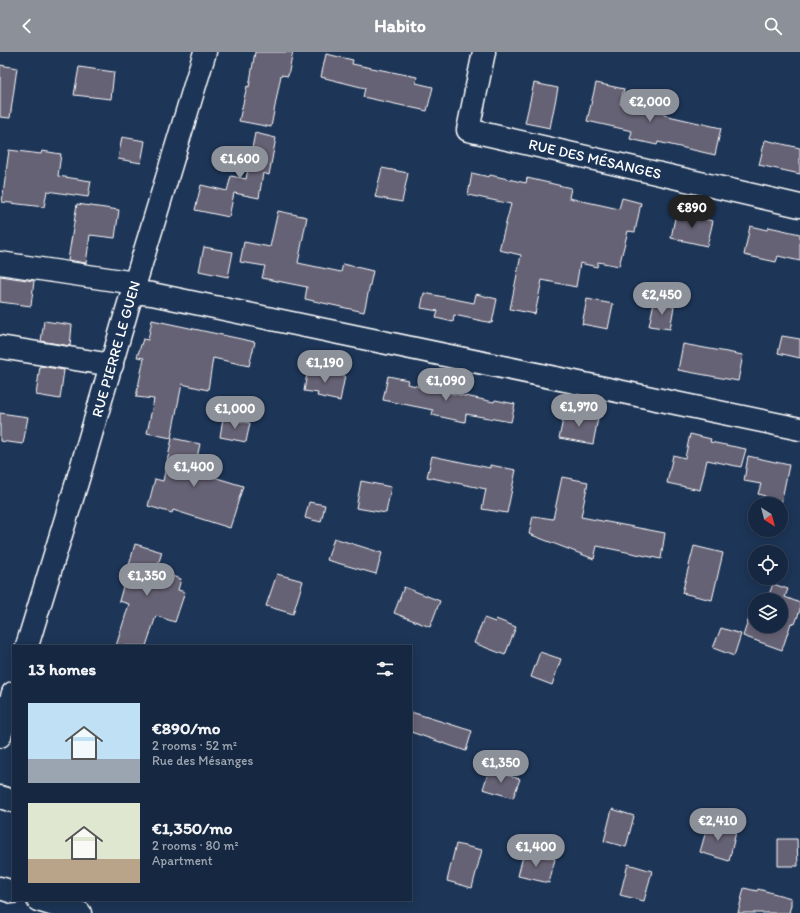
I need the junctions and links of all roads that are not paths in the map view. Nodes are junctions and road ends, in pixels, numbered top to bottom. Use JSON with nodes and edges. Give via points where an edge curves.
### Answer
{"nodes":[{"id":1,"x":205,"y":52,"type":"edge"},
{"id":2,"x":484,"y":52,"type":"edge"},
{"id":3,"x":800,"y":206,"type":"edge"},
{"id":4,"x":0,"y":263,"type":"edge"},
{"id":5,"x":134,"y":288,"type":"junction"},
{"id":6,"x":0,"y":347,"type":"edge"},
{"id":7,"x":112,"y":365,"type":"junction"},
{"id":8,"x":800,"y":429,"type":"edge"},
{"id":9,"x":27,"y":645,"type":"edge"},
{"id":10,"x":12,"y":696,"type":"edge"},
{"id":11,"x":0,"y":736,"type":"edge"},
{"id":12,"x":0,"y":797,"type":"edge"},
{"id":13,"x":12,"y":801,"type":"edge"},
{"id":14,"x":0,"y":888,"type":"edge"},
{"id":15,"x":12,"y":892,"type":"edge"},
{"id":16,"x":41,"y":901,"type":"edge"},
{"id":17,"x":80,"y":913,"type":"edge"}],
"edges":[{"from":1,"to":5,"type":"street","name":"RUE PIERRE LE GUEN"},
{"from":2,"to":3,"type":"street","name":"RUE DES MÉSANGES","via":[[468,130]]},
{"from":4,"to":5,"type":"street"},
{"from":5,"to":7,"type":"street","name":"RUE PIERRE LE GUEN"},
{"from":5,"to":8,"type":"street","via":[[152,294]]},
{"from":6,"to":7,"type":"street"},
{"from":7,"to":9,"type":"street","name":"RUE PIERRE LE GUEN"},
{"from":10,"to":11,"type":"street"},
{"from":12,"to":13,"type":"street"},
{"from":14,"to":15,"type":"street"},
{"from":16,"to":17,"type":"street"}]}
